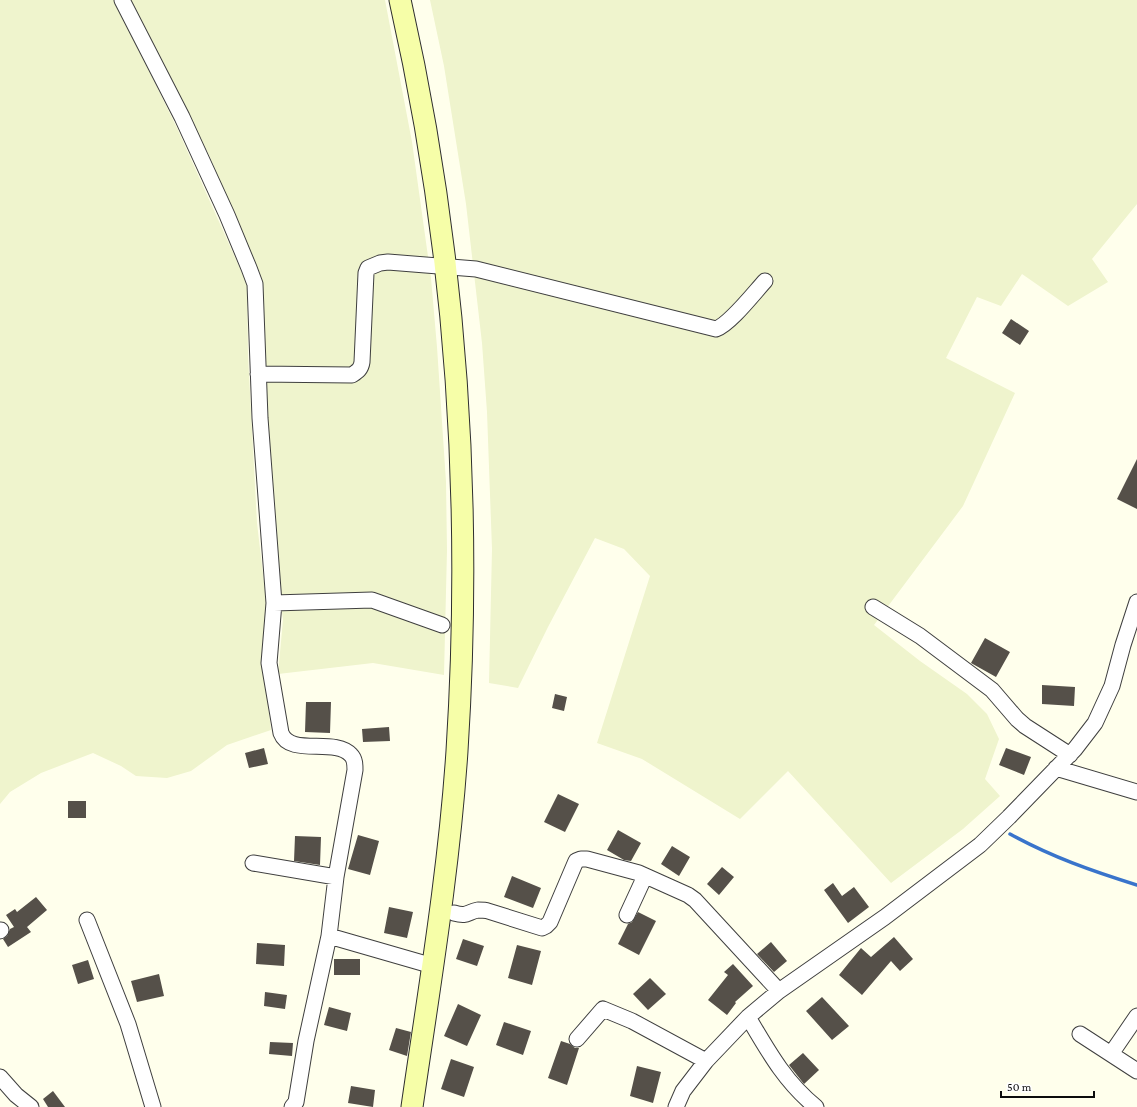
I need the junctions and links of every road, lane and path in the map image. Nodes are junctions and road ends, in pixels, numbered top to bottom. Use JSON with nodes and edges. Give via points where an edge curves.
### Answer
{"nodes":[{"id":1,"x":122,"y":0,"type":"edge"},
{"id":2,"x":400,"y":0,"type":"edge"},
{"id":3,"x":415,"y":0,"type":"edge"},
{"id":4,"x":452,"y":267,"type":"junction"},
{"id":5,"x":765,"y":281,"type":"dead end"},
{"id":6,"x":258,"y":374,"type":"junction"},
{"id":7,"x":1137,"y":602,"type":"edge"},
{"id":8,"x":274,"y":603,"type":"junction"},
{"id":9,"x":873,"y":607,"type":"dead end"},
{"id":10,"x":442,"y":625,"type":"dead end"},
{"id":11,"x":1070,"y":755,"type":"junction"},
{"id":12,"x":1056,"y":768,"type":"junction"},
{"id":13,"x":1137,"y":792,"type":"edge"},
{"id":14,"x":253,"y":863,"type":"dead end"},
{"id":15,"x":644,"y":876,"type":"junction"},
{"id":16,"x":336,"y":877,"type":"junction"},
{"id":17,"x":454,"y":913,"type":"junction"},
{"id":18,"x":627,"y":915,"type":"dead end"},
{"id":19,"x":88,"y":920,"type":"dead end"},
{"id":20,"x":329,"y":936,"type":"junction"},
{"id":21,"x":433,"y":966,"type":"junction"},
{"id":22,"x":780,"y":991,"type":"junction"},
{"id":23,"x":1137,"y":1016,"type":"edge"},
{"id":24,"x":748,"y":1017,"type":"junction"},
{"id":25,"x":1080,"y":1034,"type":"dead end"},
{"id":26,"x":577,"y":1039,"type":"dead end"},
{"id":27,"x":1111,"y":1054,"type":"junction"},
{"id":28,"x":706,"y":1060,"type":"junction"},
{"id":29,"x":1137,"y":1071,"type":"edge"},
{"id":30,"x":0,"y":1078,"type":"edge"},
{"id":31,"x":31,"y":1107,"type":"edge"},
{"id":32,"x":153,"y":1107,"type":"edge"},
{"id":33,"x":292,"y":1107,"type":"edge"},
{"id":34,"x":412,"y":1107,"type":"edge"},
{"id":35,"x":426,"y":1107,"type":"edge"},
{"id":36,"x":676,"y":1107,"type":"edge"},
{"id":37,"x":816,"y":1107,"type":"edge"}],
"edges":[{"from":1,"to":6,"type":"street","via":[[182,117],[249,268],[254,284]]},
{"from":2,"to":4,"type":"main road"},
{"from":3,"to":4,"type":"main road","via":[[442,138]]},
{"from":4,"to":5,"type":"street","via":[[476,269],[716,329],[729,321]]},
{"from":4,"to":6,"type":"street","via":[[388,262],[368,268],[362,362],[361,368],[352,375]]},
{"from":4,"to":17,"type":"main road","via":[[468,344],[477,550],[475,679],[465,823]]},
{"from":4,"to":21,"type":"main road","via":[[462,489],[463,618],[451,822]]},
{"from":6,"to":8,"type":"street"},
{"from":7,"to":11,"type":"street","via":[[1112,686],[1095,723]]},
{"from":8,"to":10,"type":"street","via":[[372,600]]},
{"from":8,"to":16,"type":"street","via":[[269,663],[283,737],[293,744],[338,748],[351,755],[354,761],[355,770]]},
{"from":9,"to":11,"type":"street","via":[[920,636],[992,690],[1025,726]]},
{"from":11,"to":12,"type":"street"},
{"from":12,"to":13,"type":"street"},
{"from":12,"to":22,"type":"street","via":[[980,845],[885,918]]},
{"from":14,"to":16,"type":"street"},
{"from":15,"to":17,"type":"street","via":[[587,860],[576,861],[550,922],[542,928],[488,911],[479,910],[459,915]]},
{"from":15,"to":18,"type":"street"},
{"from":15,"to":22,"type":"street","via":[[681,891],[695,900]]},
{"from":16,"to":20,"type":"street"},
{"from":17,"to":35,"type":"main road"},
{"from":19,"to":32,"type":"street","via":[[128,1024]]},
{"from":20,"to":21,"type":"street"},
{"from":20,"to":33,"type":"street","via":[[306,1041],[296,1102]]},
{"from":21,"to":34,"type":"main road"},
{"from":22,"to":24,"type":"street"},
{"from":23,"to":27,"type":"street"},
{"from":24,"to":28,"type":"street"},
{"from":24,"to":37,"type":"street","via":[[775,1063]]},
{"from":25,"to":27,"type":"street"},
{"from":26,"to":28,"type":"street","via":[[603,1009],[632,1021]]},
{"from":27,"to":29,"type":"street"},
{"from":28,"to":36,"type":"street","via":[[683,1090]]},
{"from":30,"to":31,"type":"street"}]}
